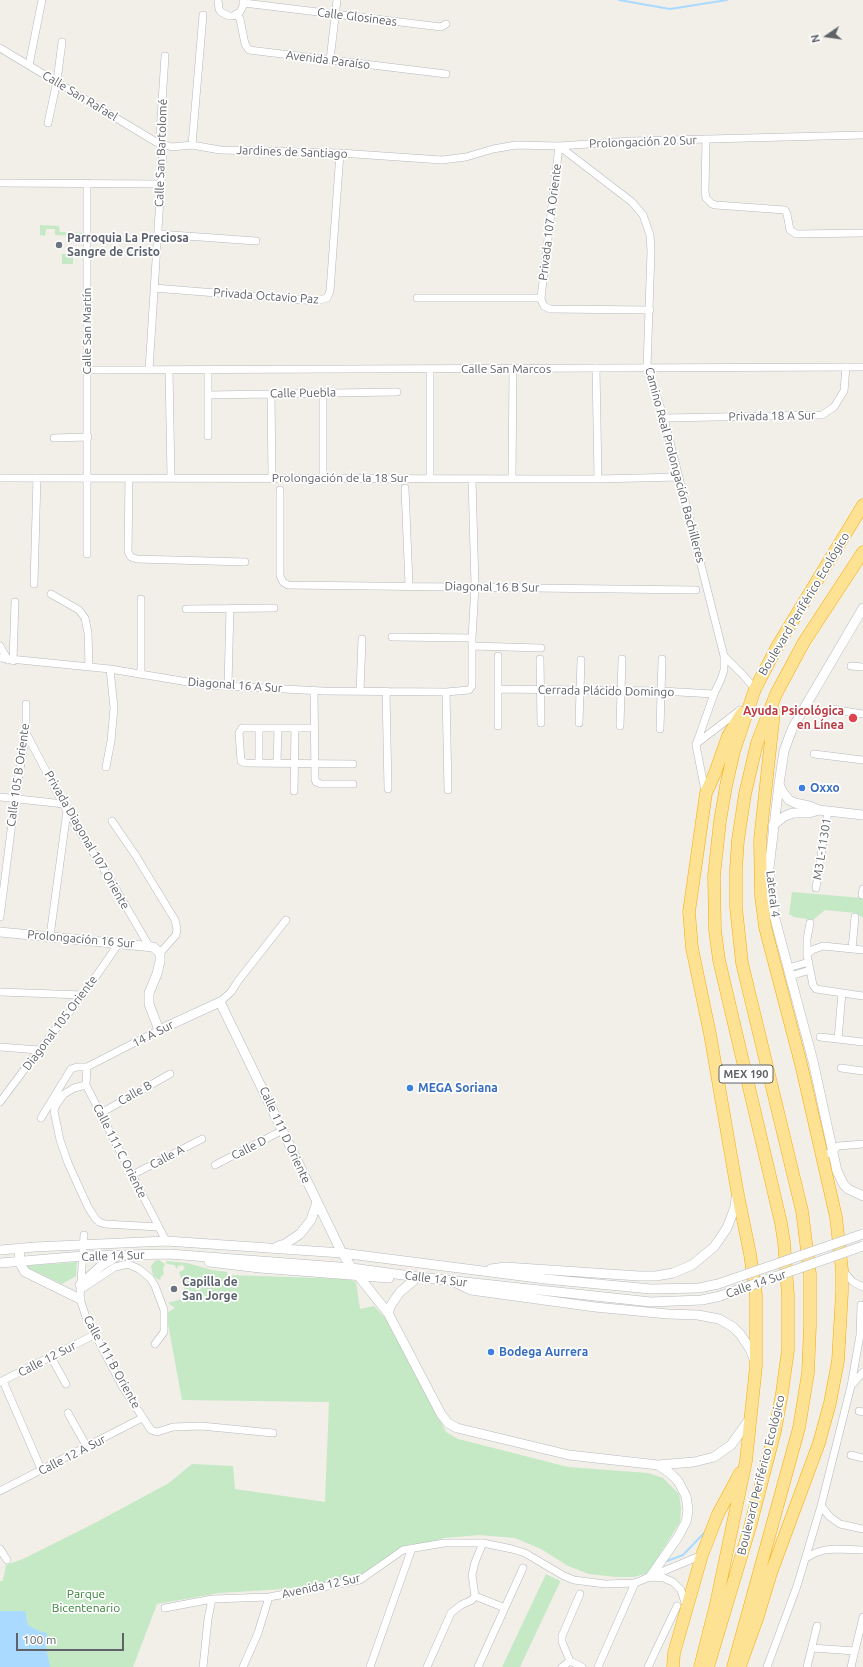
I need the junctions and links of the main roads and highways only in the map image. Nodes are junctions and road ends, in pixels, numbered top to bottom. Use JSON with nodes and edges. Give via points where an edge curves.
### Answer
{"nodes":[{"id":1,"x":863,"y":505,"type":"edge"},
{"id":2,"x":863,"y":552,"type":"edge"},
{"id":3,"x":863,"y":608,"type":"edge"},
{"id":4,"x":776,"y":694,"type":"junction"},
{"id":5,"x":753,"y":695,"type":"junction"},
{"id":6,"x":779,"y":784,"type":"junction"},
{"id":7,"x":794,"y":808,"type":"junction"},
{"id":8,"x":863,"y":815,"type":"edge"},
{"id":9,"x":773,"y":825,"type":"junction"},
{"id":10,"x":0,"y":932,"type":"edge"},
{"id":11,"x":220,"y":1002,"type":"joint"},
{"id":12,"x":159,"y":1030,"type":"joint"},
{"id":13,"x":807,"y":1062,"type":"junction"},
{"id":14,"x":827,"y":1154,"type":"junction"},
{"id":15,"x":737,"y":1190,"type":"junction"},
{"id":16,"x":863,"y":1196,"type":"edge"},
{"id":17,"x":317,"y":1202,"type":"junction"},
{"id":18,"x":863,"y":1234,"type":"edge"},
{"id":19,"x":863,"y":1246,"type":"edge"},
{"id":20,"x":272,"y":1247,"type":"junction"},
{"id":21,"x":19,"y":1248,"type":"junction"},
{"id":22,"x":0,"y":1250,"type":"edge"},
{"id":23,"x":342,"y":1253,"type":"junction"},
{"id":24,"x":120,"y":1255,"type":"junction"},
{"id":25,"x":197,"y":1256,"type":"junction"},
{"id":26,"x":0,"y":1263,"type":"edge"},
{"id":27,"x":20,"y":1263,"type":"junction"},
{"id":28,"x":352,"y":1268,"type":"junction"},
{"id":29,"x":481,"y":1271,"type":"junction"},
{"id":30,"x":359,"y":1276,"type":"junction"},
{"id":31,"x":414,"y":1277,"type":"junction"},
{"id":32,"x":454,"y":1281,"type":"junction"},
{"id":33,"x":388,"y":1313,"type":"junction"},
{"id":34,"x":756,"y":1366,"type":"junction"},
{"id":35,"x":752,"y":1416,"type":"junction"},
{"id":36,"x":746,"y":1461,"type":"junction"},
{"id":37,"x":658,"y":1465,"type":"junction"},
{"id":38,"x":650,"y":1577,"type":"road end"},
{"id":39,"x":673,"y":1667,"type":"edge"},
{"id":40,"x":700,"y":1667,"type":"edge"},
{"id":41,"x":708,"y":1667,"type":"edge"},
{"id":42,"x":733,"y":1667,"type":"edge"},
{"id":43,"x":740,"y":1667,"type":"edge"}],
"edges":[{"from":1,"to":5,"type":"highway","name":"Boulevard Periférico Ecológico","number":"MEX 190","via":[[778,645]]},
{"from":2,"to":4,"type":"highway","name":"Boulevard Periférico Ecológico","number":"MEX 190","via":[[804,642]]},
{"from":3,"to":6,"type":"main road","name":"Lateral 4","via":[[793,727],[784,751]]},
{"from":4,"to":13,"type":"highway","via":[[760,840],[761,896],[765,927]]},
{"from":4,"to":42,"type":"highway","name":"Boulevard Periférico Ecológico","number":"MEX 190","via":[[757,743],[745,794],[738,840],[736,906],[742,964],[802,1211],[810,1274],[808,1373],[799,1428]]},
{"from":5,"to":15,"type":"highway","via":[[728,736],[706,793],[689,912],[692,948]]},
{"from":5,"to":41,"type":"highway","name":"Boulevard Periférico Ecológico","number":"MEX 190","via":[[734,751],[720,821],[714,876],[715,930],[719,960],[781,1223],[788,1296],[788,1350],[775,1431],[750,1527]]},
{"from":6,"to":7,"type":"main road"},
{"from":6,"to":9,"type":"main road","name":"Lateral 4"},
{"from":7,"to":8,"type":"main road","via":[[809,813],[824,811]]},
{"from":7,"to":9,"type":"main road"},
{"from":9,"to":13,"type":"main road","name":"Lateral 4","via":[[769,868],[771,896]]},
{"from":10,"to":12,"type":"main road","name":"Prolongación 16 Sur","via":[[149,946],[156,949],[160,953],[159,968],[148,998]]},
{"from":11,"to":12,"type":"main road","name":"14 A Sur"},
{"from":11,"to":17,"type":"main road","name":"Calle 111 D Oriente"},
{"from":13,"to":14,"type":"highway"},
{"from":14,"to":16,"type":"main road","via":[[844,1185]]},
{"from":14,"to":43,"type":"highway","via":[[842,1270],[838,1361],[820,1443],[770,1573]]},
{"from":15,"to":29,"type":"main road","via":[[728,1228],[719,1241],[701,1259],[673,1273],[656,1276],[616,1275],[505,1267]]},
{"from":15,"to":34,"type":"highway","via":[[756,1295]]},
{"from":17,"to":20,"type":"main road","via":[[310,1220],[300,1234],[285,1244]]},
{"from":17,"to":23,"type":"main road","name":"Calle 111 D Oriente"},
{"from":18,"to":29,"type":"main road","name":"Calle 14 Sur","bridge":true,"via":[[767,1268],[699,1288],[651,1289]]},
{"from":19,"to":32,"type":"main road","name":"Calle 14 Sur","bridge":true,"via":[[702,1300],[652,1302]]},
{"from":20,"to":21,"type":"main road","name":"Calle 14 Sur","via":[[166,1241]]},
{"from":20,"to":23,"type":"main road","name":"Calle 14 Sur"},
{"from":21,"to":22,"type":"main road","name":"Calle 14 Sur"},
{"from":21,"to":27,"type":"main road"},
{"from":23,"to":28,"type":"main road","name":"Calle 111 D Oriente"},
{"from":23,"to":29,"type":"main road","name":"Calle 14 Sur"},
{"from":24,"to":25,"type":"main road","name":"Calle 14 Sur"},
{"from":24,"to":27,"type":"main road","name":"Calle 14 Sur"},
{"from":24,"to":27,"type":"main road","via":[[101,1266],[80,1291],[25,1272]]},
{"from":25,"to":28,"type":"main road","name":"Calle 14 Sur"},
{"from":25,"to":30,"type":"main road","via":[[208,1262],[222,1264]]},
{"from":26,"to":27,"type":"main road","name":"Calle 14 Sur"},
{"from":28,"to":30,"type":"main road","name":"Calle 111 D Oriente"},
{"from":28,"to":31,"type":"main road","name":"Calle 14 Sur"},
{"from":30,"to":31,"type":"main road"},
{"from":30,"to":33,"type":"main road","name":"Calle 111 D Oriente"},
{"from":31,"to":32,"type":"main road","name":"Calle 14 Sur"},
{"from":31,"to":33,"type":"main road","via":[[400,1292]]},
{"from":32,"to":34,"type":"main road","via":[[471,1290],[595,1307],[719,1319],[740,1334],[750,1349]]},
{"from":33,"to":37,"type":"main road","name":"Calle 111 D Oriente","via":[[444,1420],[451,1426],[569,1455]]},
{"from":34,"to":35,"type":"highway"},
{"from":35,"to":36,"type":"highway"},
{"from":35,"to":37,"type":"main road","name":"Calle 111 D Oriente","via":[[731,1445],[714,1457],[694,1462]]},
{"from":36,"to":39,"type":"highway","via":[[718,1514],[682,1608]]},
{"from":36,"to":40,"type":"highway"},
{"from":37,"to":38,"type":"main road","via":[[678,1481],[686,1496],[688,1510],[686,1522],[678,1537]]}]}
